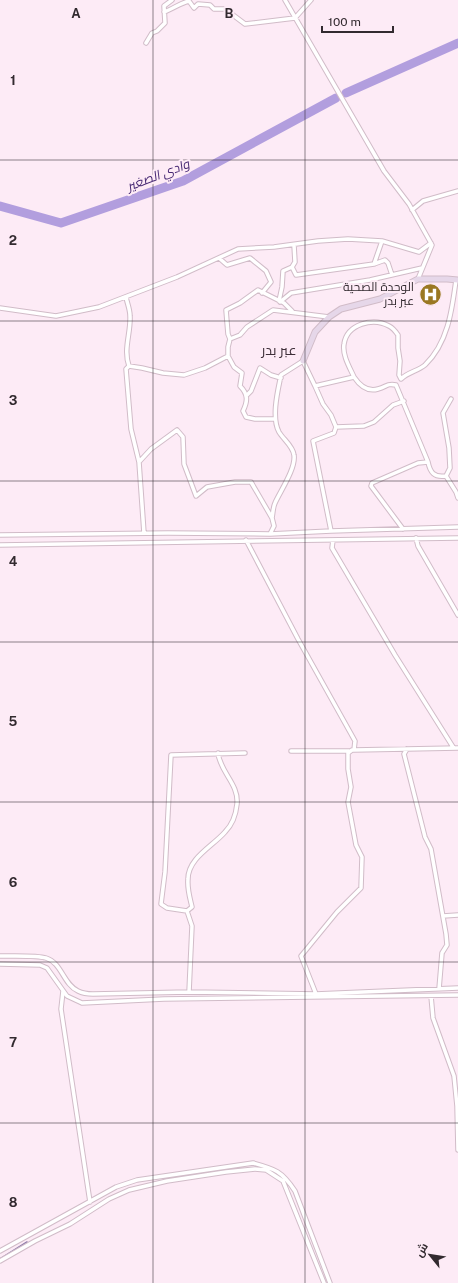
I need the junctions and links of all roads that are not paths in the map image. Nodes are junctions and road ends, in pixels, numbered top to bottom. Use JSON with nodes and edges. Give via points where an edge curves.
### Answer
{"nodes":[{"id":1,"x":172,"y":0,"type":"edge"},
{"id":2,"x":284,"y":0,"type":"edge"},
{"id":3,"x":311,"y":0,"type":"edge"},
{"id":4,"x":164,"y":12,"type":"junction"},
{"id":5,"x":295,"y":18,"type":"junction"},
{"id":6,"x":146,"y":43,"type":"dead end"},
{"id":7,"x":458,"y":191,"type":"edge"},
{"id":8,"x":412,"y":210,"type":"junction"},
{"id":9,"x":382,"y":241,"type":"junction"},
{"id":10,"x":431,"y":242,"type":"junction"},
{"id":11,"x":294,"y":245,"type":"junction"},
{"id":12,"x":219,"y":258,"type":"junction"},
{"id":13,"x":374,"y":264,"type":"junction"},
{"id":14,"x":292,"y":267,"type":"junction"},
{"id":15,"x":422,"y":268,"type":"junction"},
{"id":16,"x":392,"y":275,"type":"junction"},
{"id":17,"x":418,"y":279,"type":"junction"},
{"id":18,"x":457,"y":280,"type":"edge"},
{"id":19,"x":262,"y":293,"type":"junction"},
{"id":20,"x":126,"y":297,"type":"junction"},
{"id":21,"x":279,"y":301,"type":"junction"},
{"id":22,"x":0,"y":308,"type":"edge"},
{"id":23,"x":292,"y":311,"type":"junction"},
{"id":24,"x":329,"y":317,"type":"junction"},
{"id":25,"x":230,"y":339,"type":"junction"},
{"id":26,"x":228,"y":356,"type":"junction"},
{"id":27,"x":302,"y":361,"type":"junction"},
{"id":28,"x":129,"y":366,"type":"junction"},
{"id":29,"x":354,"y":377,"type":"junction"},
{"id":30,"x":281,"y":378,"type":"junction"},
{"id":31,"x":315,"y":386,"type":"junction"},
{"id":32,"x":246,"y":395,"type":"junction"},
{"id":33,"x":451,"y":398,"type":"dead end"},
{"id":34,"x":404,"y":401,"type":"junction"},
{"id":35,"x":275,"y":419,"type":"junction"},
{"id":36,"x":336,"y":427,"type":"junction"},
{"id":37,"x":139,"y":462,"type":"junction"},
{"id":38,"x":428,"y":462,"type":"junction"},
{"id":39,"x":446,"y":476,"type":"junction"},
{"id":40,"x":458,"y":498,"type":"edge"},
{"id":41,"x":272,"y":518,"type":"junction"},
{"id":42,"x":458,"y":527,"type":"edge"},
{"id":43,"x":402,"y":529,"type":"junction"},
{"id":44,"x":331,"y":530,"type":"junction"},
{"id":45,"x":144,"y":533,"type":"junction"},
{"id":46,"x":270,"y":534,"type":"junction"},
{"id":47,"x":0,"y":535,"type":"edge"},
{"id":48,"x":416,"y":538,"type":"junction"},
{"id":49,"x":458,"y":538,"type":"edge"},
{"id":50,"x":246,"y":540,"type":"junction"},
{"id":51,"x":333,"y":540,"type":"junction"},
{"id":52,"x":0,"y":545,"type":"edge"},
{"id":53,"x":458,"y":615,"type":"edge"},
{"id":54,"x":453,"y":747,"type":"junction"},
{"id":55,"x":458,"y":748,"type":"edge"},
{"id":56,"x":408,"y":749,"type":"junction"},
{"id":57,"x":354,"y":750,"type":"junction"},
{"id":58,"x":291,"y":751,"type":"dead end"},
{"id":59,"x":350,"y":751,"type":"junction"},
{"id":60,"x":218,"y":753,"type":"junction"},
{"id":61,"x":245,"y":753,"type":"dead end"},
{"id":62,"x":187,"y":911,"type":"junction"},
{"id":63,"x":458,"y":914,"type":"edge"},
{"id":64,"x":443,"y":916,"type":"junction"},
{"id":65,"x":0,"y":956,"type":"edge"},
{"id":66,"x":0,"y":964,"type":"edge"},
{"id":67,"x":458,"y":988,"type":"edge"},
{"id":68,"x":439,"y":989,"type":"junction"},
{"id":69,"x":63,"y":991,"type":"junction"},
{"id":70,"x":189,"y":992,"type":"junction"},
{"id":71,"x":316,"y":994,"type":"junction"},
{"id":72,"x":458,"y":995,"type":"edge"},
{"id":73,"x":431,"y":996,"type":"junction"},
{"id":74,"x":458,"y":1150,"type":"edge"},
{"id":75,"x":90,"y":1202,"type":"junction"},
{"id":76,"x":0,"y":1251,"type":"edge"},
{"id":77,"x":0,"y":1261,"type":"edge"},
{"id":78,"x":324,"y":1283,"type":"edge"},
{"id":79,"x":330,"y":1283,"type":"edge"}],
"edges":[{"from":1,"to":4,"type":"street","via":[[164,6]]},
{"from":2,"to":5,"type":"street"},
{"from":3,"to":5,"type":"street"},
{"from":4,"to":5,"type":"street","via":[[190,1],[194,8],[198,4],[210,5],[214,9],[225,9],[245,24]]},
{"from":4,"to":6,"type":"street","via":[[165,23],[152,33]]},
{"from":5,"to":8,"type":"street","via":[[384,171]]},
{"from":7,"to":8,"type":"street","via":[[423,201]]},
{"from":8,"to":10,"type":"street"},
{"from":9,"to":10,"type":"street","via":[[419,252]]},
{"from":9,"to":11,"type":"street","via":[[334,239]]},
{"from":9,"to":13,"type":"street"},
{"from":10,"to":15,"type":"street"},
{"from":11,"to":12,"type":"street","via":[[238,249]]},
{"from":11,"to":14,"type":"street","via":[[295,262]]},
{"from":12,"to":19,"type":"street","via":[[226,265],[250,258],[266,272],[271,282]]},
{"from":12,"to":20,"type":"street"},
{"from":13,"to":14,"type":"street","via":[[296,275]]},
{"from":13,"to":16,"type":"street","via":[[388,261]]},
{"from":14,"to":21,"type":"street","via":[[283,271]]},
{"from":15,"to":16,"type":"street"},
{"from":15,"to":17,"type":"street"},
{"from":16,"to":21,"type":"street","via":[[291,293]]},
{"from":17,"to":18,"type":"street"},
{"from":17,"to":24,"type":"street","via":[[380,299],[341,309]]},
{"from":18,"to":29,"type":"street","via":[[444,337],[424,365],[400,378],[398,335],[389,326],[374,322],[358,325],[349,332],[344,344],[346,358]]},
{"from":19,"to":21,"type":"street"},
{"from":19,"to":25,"type":"street","via":[[258,290],[226,310]]},
{"from":20,"to":22,"type":"street","via":[[99,307],[56,316]]},
{"from":20,"to":28,"type":"street","via":[[130,315],[126,358]]},
{"from":21,"to":23,"type":"street"},
{"from":23,"to":24,"type":"street"},
{"from":23,"to":25,"type":"street","via":[[273,310],[247,327],[240,335]]},
{"from":24,"to":27,"type":"street","via":[[315,332]]},
{"from":25,"to":26,"type":"street"},
{"from":26,"to":28,"type":"street","via":[[184,375]]},
{"from":26,"to":32,"type":"street","via":[[234,367],[242,373],[240,386]]},
{"from":27,"to":30,"type":"street"},
{"from":27,"to":31,"type":"street"},
{"from":28,"to":37,"type":"street","via":[[126,369],[131,429]]},
{"from":29,"to":31,"type":"street"},
{"from":29,"to":34,"type":"street","via":[[368,390],[378,389],[390,383],[396,385]]},
{"from":30,"to":32,"type":"street","via":[[260,368],[251,391]]},
{"from":30,"to":35,"type":"street"},
{"from":31,"to":36,"type":"street"},
{"from":32,"to":35,"type":"street","via":[[243,411],[246,417]]},
{"from":33,"to":39,"type":"street","via":[[443,413],[450,455],[450,468]]},
{"from":34,"to":36,"type":"street","via":[[392,405],[374,422],[364,426]]},
{"from":34,"to":38,"type":"street"},
{"from":35,"to":41,"type":"street","via":[[279,431],[294,454],[293,465],[275,504]]},
{"from":36,"to":44,"type":"street","via":[[334,433],[313,440]]},
{"from":37,"to":41,"type":"street","via":[[151,449],[177,430],[183,437],[184,464],[196,496],[207,487],[251,482]]},
{"from":37,"to":45,"type":"street"},
{"from":38,"to":39,"type":"street","via":[[435,476]]},
{"from":38,"to":43,"type":"street","via":[[418,463],[372,483],[371,486]]},
{"from":39,"to":40,"type":"street"},
{"from":41,"to":46,"type":"street","via":[[274,526]]},
{"from":42,"to":43,"type":"street"},
{"from":43,"to":44,"type":"street"},
{"from":44,"to":46,"type":"street"},
{"from":45,"to":46,"type":"street"},
{"from":45,"to":47,"type":"street"},
{"from":48,"to":49,"type":"street"},
{"from":48,"to":51,"type":"street"},
{"from":48,"to":53,"type":"street","via":[[418,546]]},
{"from":50,"to":51,"type":"street"},
{"from":50,"to":52,"type":"street"},
{"from":50,"to":57,"type":"street","via":[[355,741]]},
{"from":51,"to":54,"type":"street","via":[[332,548]]},
{"from":54,"to":55,"type":"street"},
{"from":54,"to":56,"type":"street"},
{"from":56,"to":57,"type":"street"},
{"from":56,"to":64,"type":"street","via":[[404,754],[405,760],[432,849]]},
{"from":57,"to":59,"type":"street"},
{"from":58,"to":59,"type":"street"},
{"from":59,"to":71,"type":"street","via":[[347,756],[351,787],[348,802],[356,845],[362,857],[361,888],[337,912],[301,956]]},
{"from":60,"to":61,"type":"street"},
{"from":60,"to":62,"type":"street","via":[[219,761],[236,793],[237,804],[226,832],[195,860],[188,878],[192,907]]},
{"from":60,"to":62,"type":"street","via":[[171,755],[161,904],[167,908]]},
{"from":62,"to":70,"type":"street","via":[[192,926]]},
{"from":63,"to":64,"type":"street"},
{"from":64,"to":68,"type":"street","via":[[447,945],[442,953]]},
{"from":65,"to":70,"type":"street","via":[[46,958],[53,961],[70,985],[84,993]]},
{"from":66,"to":69,"type":"street","via":[[40,965],[53,974]]},
{"from":67,"to":68,"type":"street"},
{"from":68,"to":71,"type":"street"},
{"from":69,"to":73,"type":"street","via":[[67,996],[82,1003],[164,998]]},
{"from":69,"to":75,"type":"street","via":[[61,1009]]},
{"from":70,"to":71,"type":"street"},
{"from":72,"to":73,"type":"street"},
{"from":73,"to":74,"type":"street","via":[[433,1018],[454,1076]]},
{"from":75,"to":76,"type":"street"},
{"from":75,"to":79,"type":"street","via":[[116,1187],[137,1180],[253,1163],[270,1168],[280,1172],[295,1191]]},
{"from":77,"to":78,"type":"street","via":[[70,1224],[109,1198],[128,1190],[182,1179],[255,1169],[266,1170],[283,1181]]}]}
